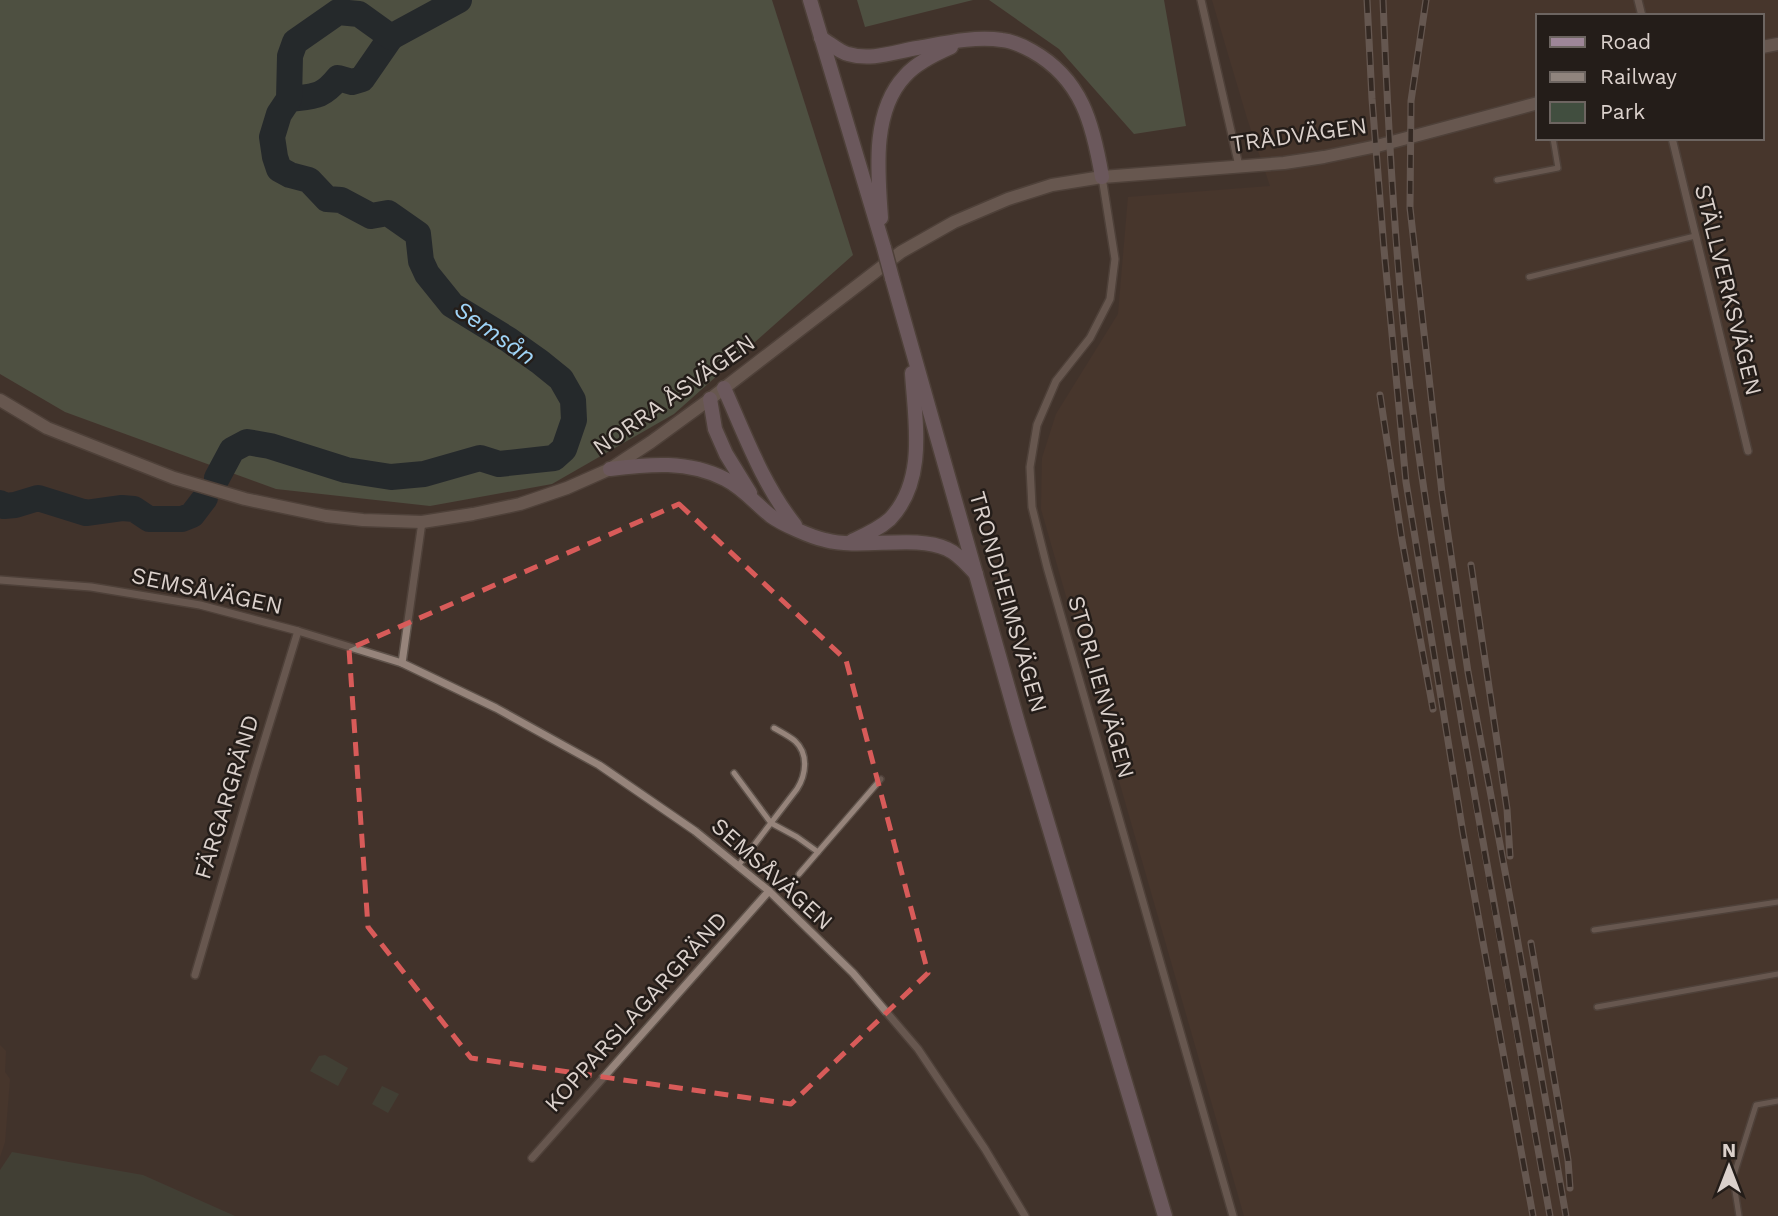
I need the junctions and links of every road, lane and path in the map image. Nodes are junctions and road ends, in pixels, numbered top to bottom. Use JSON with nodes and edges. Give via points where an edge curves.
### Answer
{"nodes":[{"id":1,"x":810,"y":0,"type":"edge"},
{"id":2,"x":1201,"y":0,"type":"edge"},
{"id":3,"x":821,"y":38,"type":"junction"},
{"id":4,"x":965,"y":40,"type":"junction"},
{"id":5,"x":1536,"y":104,"type":"edge"},
{"id":6,"x":1553,"y":140,"type":"edge"},
{"id":7,"x":1672,"y":140,"type":"edge"},
{"id":8,"x":1240,"y":166,"type":"junction"},
{"id":9,"x":1102,"y":177,"type":"junction"},
{"id":10,"x":1497,"y":180,"type":"dead end"},
{"id":11,"x":1695,"y":236,"type":"junction"},
{"id":12,"x":884,"y":248,"type":"junction"},
{"id":13,"x":1529,"y":278,"type":"dead end"},
{"id":14,"x":911,"y":348,"type":"junction"},
{"id":15,"x":724,"y":388,"type":"junction"},
{"id":16,"x":710,"y":399,"type":"junction"},
{"id":17,"x":0,"y":400,"type":"edge"},
{"id":18,"x":1748,"y":451,"type":"dead end"},
{"id":19,"x":610,"y":469,"type":"junction"},
{"id":20,"x":755,"y":500,"type":"junction"},
{"id":21,"x":422,"y":522,"type":"junction"},
{"id":22,"x":798,"y":529,"type":"junction"},
{"id":23,"x":848,"y":543,"type":"junction"},
{"id":24,"x":977,"y":576,"type":"junction"},
{"id":25,"x":0,"y":580,"type":"edge"},
{"id":26,"x":298,"y":631,"type":"junction"},
{"id":27,"x":402,"y":663,"type":"junction"},
{"id":28,"x":774,"y":728,"type":"dead end"},
{"id":29,"x":734,"y":773,"type":"dead end"},
{"id":30,"x":881,"y":779,"type":"dead end"},
{"id":31,"x":771,"y":823,"type":"junction"},
{"id":32,"x":818,"y":852,"type":"junction"},
{"id":33,"x":738,"y":866,"type":"junction"},
{"id":34,"x":799,"y":874,"type":"dead end"},
{"id":35,"x":769,"y":891,"type":"junction"},
{"id":36,"x":1778,"y":902,"type":"edge"},
{"id":37,"x":1594,"y":930,"type":"dead end"},
{"id":38,"x":195,"y":975,"type":"dead end"},
{"id":39,"x":1778,"y":975,"type":"edge"},
{"id":40,"x":1597,"y":1007,"type":"dead end"},
{"id":41,"x":1778,"y":1101,"type":"edge"},
{"id":42,"x":532,"y":1158,"type":"dead end"},
{"id":43,"x":1025,"y":1216,"type":"edge"},
{"id":44,"x":1165,"y":1216,"type":"edge"},
{"id":45,"x":1233,"y":1216,"type":"edge"},
{"id":46,"x":1739,"y":1216,"type":"edge"}],
"edges":[{"from":1,"to":3,"type":"main road","name":"TRONDHEIMSVÄGEN"},
{"from":2,"to":8,"type":"street"},
{"from":3,"to":4,"type":"main road","via":[[846,54],[861,57]]},
{"from":3,"to":12,"type":"main road","name":"TRONDHEIMSVÄGEN"},
{"from":4,"to":9,"type":"main road","via":[[1005,40],[1049,61],[1083,103]]},
{"from":4,"to":12,"type":"main road","via":[[905,75],[884,114],[878,165]]},
{"from":5,"to":8,"type":"street","name":"TRÅDVÄGEN","via":[[1324,158]]},
{"from":6,"to":10,"type":"lane","via":[[1558,168]]},
{"from":7,"to":11,"type":"street","name":"STÄLLVERKSVÄGEN"},
{"from":8,"to":9,"type":"street","name":"TRÅDVÄGEN"},
{"from":9,"to":15,"type":"street","name":"NORRA ÅSVÄGEN","via":[[1052,185],[954,222],[901,252]]},
{"from":9,"to":45,"type":"street","name":"STORLIENVÄGEN","via":[[1115,259],[1110,299],[1090,338],[1056,381],[1037,425],[1030,467],[1032,507]]},
{"from":11,"to":13,"type":"lane"},
{"from":11,"to":18,"type":"street","name":"STÄLLVERKSVÄGEN"},
{"from":12,"to":14,"type":"main road","name":"TRONDHEIMSVÄGEN","bridge":true},
{"from":14,"to":23,"type":"main road","via":[[916,444],[910,487],[888,520]]},
{"from":14,"to":24,"type":"main road","name":"TRONDHEIMSVÄGEN"},
{"from":15,"to":16,"type":"street","name":"NORRA ÅSVÄGEN"},
{"from":15,"to":22,"type":"main road","via":[[769,487]]},
{"from":16,"to":19,"type":"street","name":"NORRA ÅSVÄGEN"},
{"from":16,"to":20,"type":"main road","via":[[715,429],[726,454]]},
{"from":17,"to":21,"type":"street","name":"NORRA ÅSVÄGEN","via":[[47,428],[245,499],[326,516]]},
{"from":19,"to":20,"type":"main road","via":[[646,465],[698,469],[726,480]]},
{"from":19,"to":21,"type":"street","name":"NORRA ÅSVÄGEN","via":[[520,504]]},
{"from":20,"to":22,"type":"main road","via":[[773,517]]},
{"from":21,"to":27,"type":"street"},
{"from":22,"to":23,"type":"main road","via":[[811,537]]},
{"from":23,"to":24,"type":"main road","via":[[932,544],[962,559]]},
{"from":24,"to":44,"type":"main road","name":"TRONDHEIMSVÄGEN"},
{"from":25,"to":26,"type":"street","name":"SEMSÅVÄGEN","via":[[91,587],[200,605]]},
{"from":26,"to":27,"type":"street","name":"SEMSÅVÄGEN"},
{"from":26,"to":38,"type":"street","name":"FÄRGARGRÄND"},
{"from":27,"to":33,"type":"street","name":"SEMSÅVÄGEN","via":[[599,765]]},
{"from":28,"to":31,"type":"lane","via":[[795,741],[805,772]]},
{"from":29,"to":31,"type":"lane"},
{"from":30,"to":32,"type":"lane"},
{"from":31,"to":32,"type":"lane"},
{"from":31,"to":33,"type":"lane"},
{"from":32,"to":34,"type":"lane"},
{"from":33,"to":35,"type":"street","name":"SEMSÅVÄGEN"},
{"from":35,"to":42,"type":"street","name":"KOPPARSLAGARGRÄND"},
{"from":35,"to":43,"type":"street","name":"SEMSÅVÄGEN","via":[[853,973],[918,1049]]},
{"from":36,"to":37,"type":"lane"},
{"from":39,"to":40,"type":"lane"},
{"from":41,"to":46,"type":"lane","via":[[1756,1105],[1733,1178]]}]}
